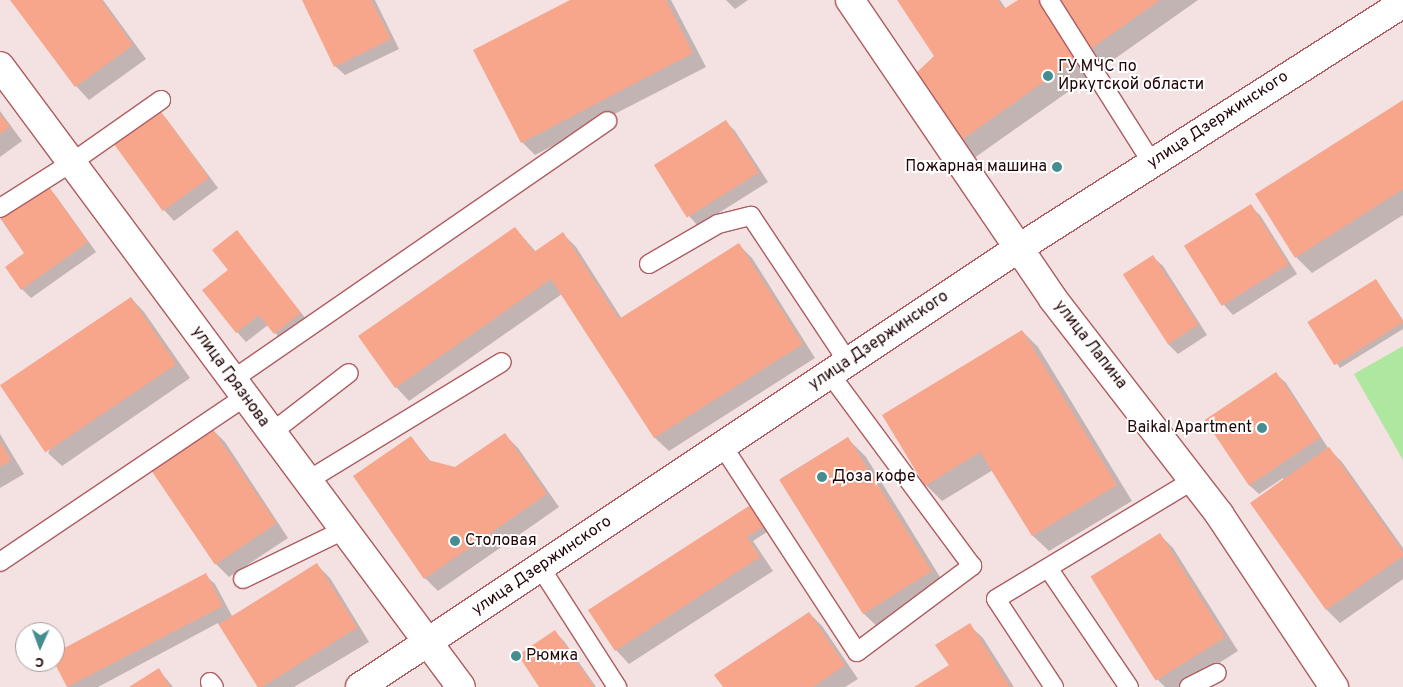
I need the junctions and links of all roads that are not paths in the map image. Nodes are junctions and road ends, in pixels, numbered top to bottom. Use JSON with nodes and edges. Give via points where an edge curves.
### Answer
{"nodes":[{"id":1,"x":850,"y":0,"type":"edge"},
{"id":2,"x":1049,"y":0,"type":"edge"},
{"id":3,"x":1403,"y":3,"type":"edge"},
{"id":4,"x":0,"y":66,"type":"edge"},
{"id":5,"x":161,"y":100,"type":"dead end"},
{"id":6,"x":607,"y":121,"type":"dead end"},
{"id":7,"x":71,"y":163,"type":"junction"},
{"id":8,"x":1152,"y":163,"type":"junction"},
{"id":9,"x":0,"y":208,"type":"edge"},
{"id":10,"x":1019,"y":248,"type":"junction"},
{"id":11,"x":649,"y":264,"type":"dead end"},
{"id":12,"x":502,"y":362,"type":"dead end"},
{"id":13,"x":839,"y":368,"type":"junction"},
{"id":14,"x":349,"y":373,"type":"dead end"},
{"id":15,"x":238,"y":388,"type":"junction"},
{"id":16,"x":271,"y":433,"type":"junction"},
{"id":17,"x":722,"y":445,"type":"junction"},
{"id":18,"x":1193,"y":480,"type":"junction"},
{"id":19,"x":307,"y":481,"type":"junction"},
{"id":20,"x":344,"y":530,"type":"junction"},
{"id":21,"x":0,"y":562,"type":"edge"},
{"id":22,"x":540,"y":567,"type":"junction"},
{"id":23,"x":1048,"y":568,"type":"junction"},
{"id":24,"x":243,"y":578,"type":"dead end"},
{"id":25,"x":427,"y":643,"type":"junction"},
{"id":26,"x":1217,"y":673,"type":"dead end"},
{"id":27,"x":360,"y":687,"type":"edge"},
{"id":28,"x":461,"y":687,"type":"edge"},
{"id":29,"x":618,"y":687,"type":"edge"},
{"id":30,"x":1054,"y":687,"type":"edge"},
{"id":31,"x":1129,"y":687,"type":"edge"},
{"id":32,"x":1189,"y":687,"type":"edge"},
{"id":33,"x":1334,"y":687,"type":"edge"}],
"edges":[{"from":1,"to":10,"type":"street","name":"улица Лапина"},
{"from":2,"to":8,"type":"lane"},
{"from":3,"to":8,"type":"street","name":"улица Дзержинского"},
{"from":4,"to":7,"type":"street","name":"улица Грязнова"},
{"from":5,"to":7,"type":"lane"},
{"from":6,"to":15,"type":"lane"},
{"from":7,"to":9,"type":"lane"},
{"from":7,"to":15,"type":"street","name":"улица Грязнова"},
{"from":8,"to":10,"type":"street","name":"улица Дзержинского"},
{"from":10,"to":13,"type":"street","name":"улица Дзержинского"},
{"from":10,"to":18,"type":"street","name":"улица Лапина","via":[[1053,298]]},
{"from":11,"to":13,"type":"lane","via":[[718,224],[751,216]]},
{"from":12,"to":19,"type":"lane"},
{"from":13,"to":17,"type":"street","name":"улица Дзержинского"},
{"from":13,"to":17,"type":"lane","via":[[972,566],[857,652]]},
{"from":14,"to":16,"type":"lane"},
{"from":15,"to":16,"type":"street","name":"улица Грязнова"},
{"from":15,"to":21,"type":"lane"},
{"from":16,"to":19,"type":"street","name":"улица Грязнова"},
{"from":17,"to":22,"type":"street","name":"улица Дзержинского"},
{"from":18,"to":23,"type":"lane"},
{"from":18,"to":33,"type":"street","name":"улица Лапина"},
{"from":19,"to":20,"type":"street","name":"улица Грязнова"},
{"from":20,"to":24,"type":"lane"},
{"from":20,"to":25,"type":"street","name":"улица Грязнова"},
{"from":22,"to":25,"type":"street","name":"улица Дзержинского"},
{"from":22,"to":29,"type":"lane"},
{"from":23,"to":30,"type":"lane","via":[[996,599]]},
{"from":23,"to":31,"type":"lane"},
{"from":25,"to":27,"type":"street","name":"улица Дзержинского"},
{"from":25,"to":28,"type":"street","name":"улица Грязнова"},
{"from":26,"to":32,"type":"lane"}]}
